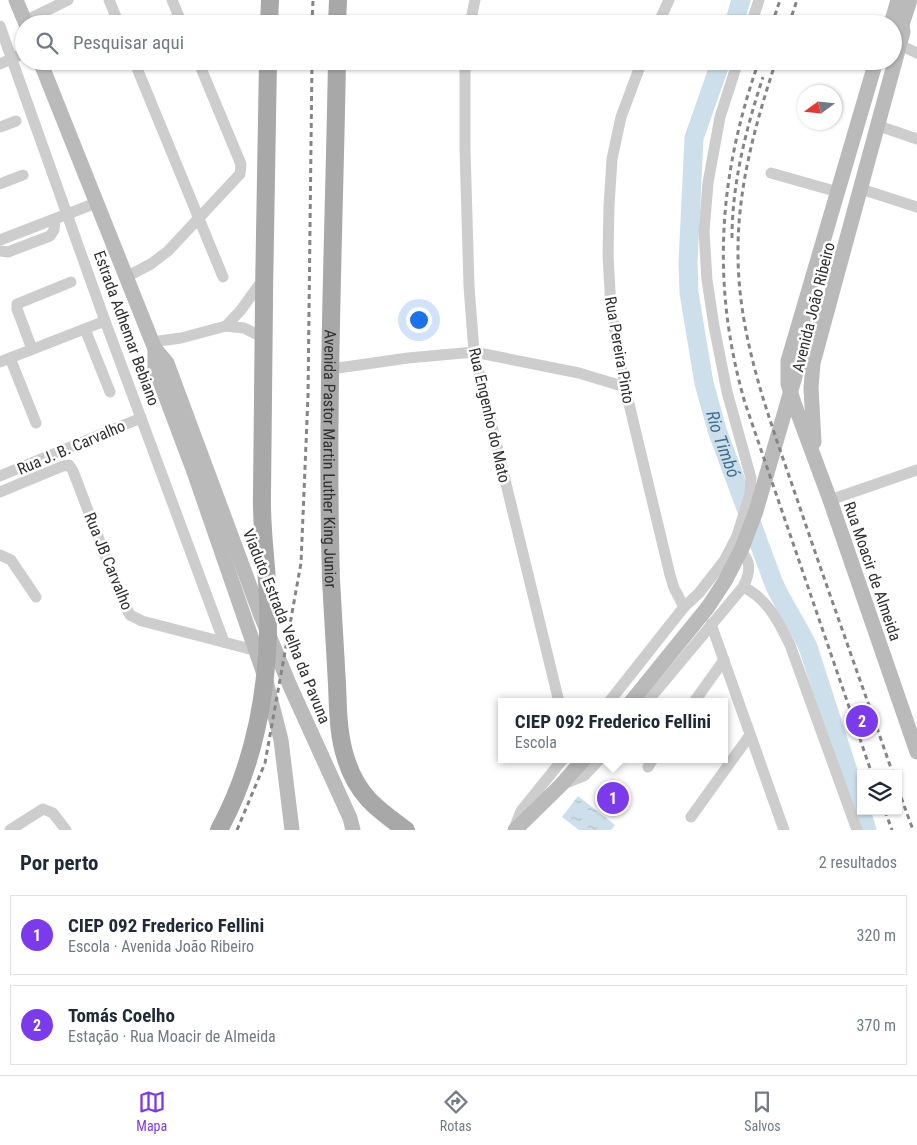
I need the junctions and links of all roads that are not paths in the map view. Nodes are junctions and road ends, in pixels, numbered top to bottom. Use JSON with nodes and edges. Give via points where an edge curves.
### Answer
{"nodes":[{"id":1,"x":16,"y":0,"type":"edge"},
{"id":2,"x":68,"y":0,"type":"edge"},
{"id":3,"x":109,"y":0,"type":"edge"},
{"id":4,"x":172,"y":0,"type":"edge"},
{"id":5,"x":270,"y":0,"type":"edge"},
{"id":6,"x":338,"y":0,"type":"edge"},
{"id":7,"x":475,"y":0,"type":"edge"},
{"id":8,"x":669,"y":0,"type":"edge"},
{"id":9,"x":759,"y":0,"type":"edge"},
{"id":10,"x":906,"y":1,"type":"edge"},
{"id":11,"x":22,"y":15,"type":"edge"},
{"id":12,"x":39,"y":15,"type":"edge"},
{"id":13,"x":115,"y":15,"type":"edge"},
{"id":14,"x":178,"y":15,"type":"edge"},
{"id":15,"x":269,"y":15,"type":"edge"},
{"id":16,"x":337,"y":15,"type":"edge"},
{"id":17,"x":472,"y":15,"type":"edge"},
{"id":18,"x":662,"y":15,"type":"edge"},
{"id":19,"x":754,"y":15,"type":"edge"},
{"id":20,"x":900,"y":15,"type":"edge"},
{"id":21,"x":0,"y":26,"type":"edge"},
{"id":22,"x":902,"y":51,"type":"edge"},
{"id":23,"x":917,"y":53,"type":"edge"},
{"id":24,"x":15,"y":57,"type":"edge"},
{"id":25,"x":11,"y":59,"type":"junction"},
{"id":26,"x":0,"y":64,"type":"edge"},
{"id":27,"x":15,"y":70,"type":"edge"},
{"id":28,"x":15,"y":70,"type":"edge"},
{"id":29,"x":44,"y":70,"type":"edge"},
{"id":30,"x":138,"y":70,"type":"edge"},
{"id":31,"x":202,"y":70,"type":"edge"},
{"id":32,"x":268,"y":70,"type":"edge"},
{"id":33,"x":337,"y":70,"type":"edge"},
{"id":34,"x":465,"y":70,"type":"edge"},
{"id":35,"x":639,"y":70,"type":"edge"},
{"id":36,"x":735,"y":70,"type":"edge"},
{"id":37,"x":875,"y":70,"type":"edge"},
{"id":38,"x":876,"y":70,"type":"edge"},
{"id":39,"x":890,"y":70,"type":"edge"},
{"id":40,"x":892,"y":70,"type":"edge"},
{"id":41,"x":876,"y":97,"type":"junction"},
{"id":42,"x":16,"y":121,"type":"dead end"},
{"id":43,"x":879,"y":126,"type":"junction"},
{"id":44,"x":0,"y":128,"type":"edge"},
{"id":45,"x":917,"y":139,"type":"edge"},
{"id":46,"x":771,"y":173,"type":"dead end"},
{"id":47,"x":23,"y":175,"type":"dead end"},
{"id":48,"x":0,"y":184,"type":"edge"},
{"id":49,"x":862,"y":190,"type":"junction"},
{"id":50,"x":838,"y":192,"type":"junction"},
{"id":51,"x":96,"y":203,"type":"junction"},
{"id":52,"x":917,"y":207,"type":"edge"},
{"id":53,"x":68,"y":215,"type":"junction"},
{"id":54,"x":199,"y":218,"type":"junction"},
{"id":55,"x":55,"y":219,"type":"junction"},
{"id":56,"x":0,"y":240,"type":"edge"},
{"id":57,"x":0,"y":251,"type":"edge"},
{"id":58,"x":126,"y":277,"type":"junction"},
{"id":59,"x":223,"y":277,"type":"dead end"},
{"id":60,"x":264,"y":278,"type":"junction"},
{"id":61,"x":70,"y":282,"type":"dead end"},
{"id":62,"x":105,"y":321,"type":"junction"},
{"id":63,"x":226,"y":326,"type":"junction"},
{"id":64,"x":84,"y":329,"type":"junction"},
{"id":65,"x":264,"y":338,"type":"junction"},
{"id":66,"x":153,"y":346,"type":"junction"},
{"id":67,"x":32,"y":349,"type":"junction"},
{"id":68,"x":474,"y":352,"type":"junction"},
{"id":69,"x":5,"y":360,"type":"edge"},
{"id":70,"x":331,"y":369,"type":"junction"},
{"id":71,"x":624,"y":387,"type":"junction"},
{"id":72,"x":110,"y":392,"type":"dead end"},
{"id":73,"x":141,"y":418,"type":"junction"},
{"id":74,"x":36,"y":423,"type":"dead end"},
{"id":75,"x":194,"y":433,"type":"joint"},
{"id":76,"x":815,"y":458,"type":"junction"},
{"id":77,"x":193,"y":469,"type":"joint"},
{"id":78,"x":917,"y":470,"type":"edge"},
{"id":79,"x":0,"y":476,"type":"edge"},
{"id":80,"x":0,"y":492,"type":"edge"},
{"id":81,"x":830,"y":500,"type":"junction"},
{"id":82,"x":731,"y":550,"type":"junction"},
{"id":83,"x":0,"y":555,"type":"edge"},
{"id":84,"x":742,"y":587,"type":"junction"},
{"id":85,"x":36,"y":598,"type":"dead end"},
{"id":86,"x":684,"y":607,"type":"junction"},
{"id":87,"x":712,"y":624,"type":"junction"},
{"id":88,"x":224,"y":642,"type":"junction"},
{"id":89,"x":266,"y":653,"type":"junction"},
{"id":90,"x":724,"y":660,"type":"junction"},
{"id":91,"x":558,"y":698,"type":"edge"},
{"id":92,"x":612,"y":698,"type":"edge"},
{"id":93,"x":634,"y":698,"type":"edge"},
{"id":94,"x":650,"y":698,"type":"edge"},
{"id":95,"x":697,"y":698,"type":"edge"},
{"id":96,"x":750,"y":735,"type":"junction"},
{"id":97,"x":917,"y":752,"type":"edge"},
{"id":98,"x":560,"y":763,"type":"edge"},
{"id":99,"x":580,"y":763,"type":"edge"},
{"id":100,"x":596,"y":763,"type":"edge"},
{"id":101,"x":561,"y":785,"type":"junction"},
{"id":102,"x":691,"y":817,"type":"dead end"},
{"id":103,"x":10,"y":830,"type":"edge"},
{"id":104,"x":66,"y":830,"type":"edge"},
{"id":105,"x":219,"y":830,"type":"edge"},
{"id":106,"x":292,"y":830,"type":"edge"},
{"id":107,"x":353,"y":830,"type":"edge"},
{"id":108,"x":406,"y":830,"type":"edge"},
{"id":109,"x":514,"y":830,"type":"edge"},
{"id":110,"x":784,"y":830,"type":"edge"},
{"id":111,"x":857,"y":830,"type":"edge"}],
"edges":[{"from":1,"to":11,"type":"main road"},
{"from":2,"to":12,"type":"street"},
{"from":3,"to":13,"type":"street"},
{"from":4,"to":14,"type":"street"},
{"from":5,"to":15,"type":"main road"},
{"from":6,"to":16,"type":"main road"},
{"from":7,"to":17,"type":"street"},
{"from":8,"to":18,"type":"street"},
{"from":9,"to":19,"type":"street"},
{"from":10,"to":20,"type":"main road","name":"Avenida João Ribeiro"},
{"from":21,"to":25,"type":"street","name":"Estrada Adhemar Bebiano"},
{"from":22,"to":23,"type":"street"},
{"from":24,"to":25,"type":"street"},
{"from":25,"to":26,"type":"street"},
{"from":25,"to":27,"type":"street","name":"Estrada Adhemar Bebiano"},
{"from":28,"to":53,"type":"street","name":"Estrada Adhemar Bebiano"},
{"from":29,"to":51,"type":"main road","name":"Estrada Adhemar Bebiano"},
{"from":30,"to":54,"type":"street"},
{"from":31,"to":54,"type":"street","via":[[241,169]]},
{"from":32,"to":60,"type":"main road"},
{"from":33,"to":70,"type":"main road","name":"Avenida Pastor Martin Luther King Junior"},
{"from":34,"to":68,"type":"street","name":"Rua Engenho do Mato","via":[[469,286]]},
{"from":35,"to":71,"type":"street","name":"Rua Pereira Pinto","via":[[621,117],[608,206],[611,309]]},
{"from":36,"to":82,"type":"street","via":[[720,117],[708,183],[704,231],[714,326],[751,486]]},
{"from":37,"to":50,"type":"main road","name":"Avenida João Ribeiro"},
{"from":38,"to":41,"type":"main road","name":"Avenida João Ribeiro","via":[[873,84]]},
{"from":39,"to":41,"type":"main road","name":"Avenida João Ribeiro","via":[[884,90]]},
{"from":40,"to":43,"type":"main road","name":"Avenida João Ribeiro"},
{"from":41,"to":93,"type":"main road","name":"Avenida João Ribeiro","via":[[756,511],[742,548],[726,581],[708,607]]},
{"from":42,"to":44,"type":"street"},
{"from":43,"to":45,"type":"street"},
{"from":43,"to":49,"type":"main road","name":"Avenida João Ribeiro"},
{"from":46,"to":50,"type":"street"},
{"from":47,"to":48,"type":"street"},
{"from":49,"to":52,"type":"street"},
{"from":49,"to":76,"type":"main road","name":"Avenida João Ribeiro","via":[[814,363],[811,388]]},
{"from":50,"to":76,"type":"main road","name":"Avenida João Ribeiro","via":[[788,361],[788,384]]},
{"from":51,"to":53,"type":"street"},
{"from":51,"to":58,"type":"main road","name":"Estrada Adhemar Bebiano"},
{"from":53,"to":55,"type":"street"},
{"from":53,"to":62,"type":"street","name":"Estrada Adhemar Bebiano"},
{"from":54,"to":58,"type":"street","via":[[155,262]]},
{"from":54,"to":59,"type":"street"},
{"from":55,"to":56,"type":"street"},
{"from":55,"to":57,"type":"street","via":[[50,236],[8,252]]},
{"from":58,"to":66,"type":"main road","name":"Estrada Adhemar Bebiano"},
{"from":60,"to":63,"type":"street"},
{"from":60,"to":65,"type":"main road"},
{"from":61,"to":67,"type":"street","via":[[17,304]]},
{"from":62,"to":64,"type":"street"},
{"from":62,"to":73,"type":"street","name":"Estrada Adhemar Bebiano"},
{"from":63,"to":65,"type":"street","via":[[244,328]]},
{"from":63,"to":66,"type":"street"},
{"from":64,"to":67,"type":"street"},
{"from":64,"to":72,"type":"street"},
{"from":65,"to":89,"type":"main road","via":[[262,497],[268,602]]},
{"from":66,"to":75,"type":"main road","name":"Estrada Adhemar Bebiano","via":[[167,364]]},
{"from":66,"to":77,"type":"main road","name":"Estrada Adhemar Bebiano","via":[[155,368]]},
{"from":67,"to":69,"type":"street"},
{"from":68,"to":70,"type":"street"},
{"from":68,"to":71,"type":"street","via":[[579,373]]},
{"from":68,"to":91,"type":"street","name":"Rua Engenho do Mato"},
{"from":69,"to":74,"type":"street"},
{"from":70,"to":108,"type":"main road","name":"Avenida Pastor Martin Luther King Junior","via":[[330,546],[342,745],[354,781],[363,796]]},
{"from":71,"to":86,"type":"street","name":"Rua Pereira Pinto","via":[[670,575]]},
{"from":73,"to":79,"type":"street","name":"Rua J. B. Carvalho"},
{"from":73,"to":88,"type":"street","name":"Estrada Adhemar Bebiano"},
{"from":75,"to":107,"type":"main road","name":"Viaduto Estrada Velha da Pavuna","via":[[261,616]]},
{"from":76,"to":81,"type":"main road","name":"Rua Moacir de Almeida"},
{"from":77,"to":106,"type":"main road","name":"Viaduto Estrada Velha da Pavuna","via":[[270,692],[281,740]]},
{"from":78,"to":81,"type":"street"},
{"from":80,"to":88,"type":"street","name":"Rua JB Carvalho","via":[[69,466],[130,614],[142,622]]},
{"from":81,"to":97,"type":"main road","name":"Rua Moacir de Almeida"},
{"from":82,"to":84,"type":"street","via":[[743,554],[749,563]]},
{"from":82,"to":86,"type":"street","via":[[699,593]]},
{"from":83,"to":85,"type":"street","via":[[11,560]]},
{"from":84,"to":87,"type":"street"},
{"from":84,"to":111,"type":"street","via":[[760,597],[787,637]]},
{"from":86,"to":92,"type":"street"},
{"from":87,"to":90,"type":"street"},
{"from":87,"to":94,"type":"street"},
{"from":88,"to":89,"type":"street","name":"Rua JB Carvalho"},
{"from":89,"to":105,"type":"main road","via":[[262,705],[252,750],[233,805]]},
{"from":90,"to":95,"type":"street"},
{"from":90,"to":96,"type":"street"},
{"from":96,"to":102,"type":"street"},
{"from":96,"to":110,"type":"street"},
{"from":98,"to":109,"type":"street","via":[[521,811]]},
{"from":99,"to":101,"type":"main road"},
{"from":100,"to":101,"type":"street","via":[[584,776]]},
{"from":101,"to":109,"type":"main road"},
{"from":103,"to":104,"type":"street","via":[[43,809],[53,814]]}]}
